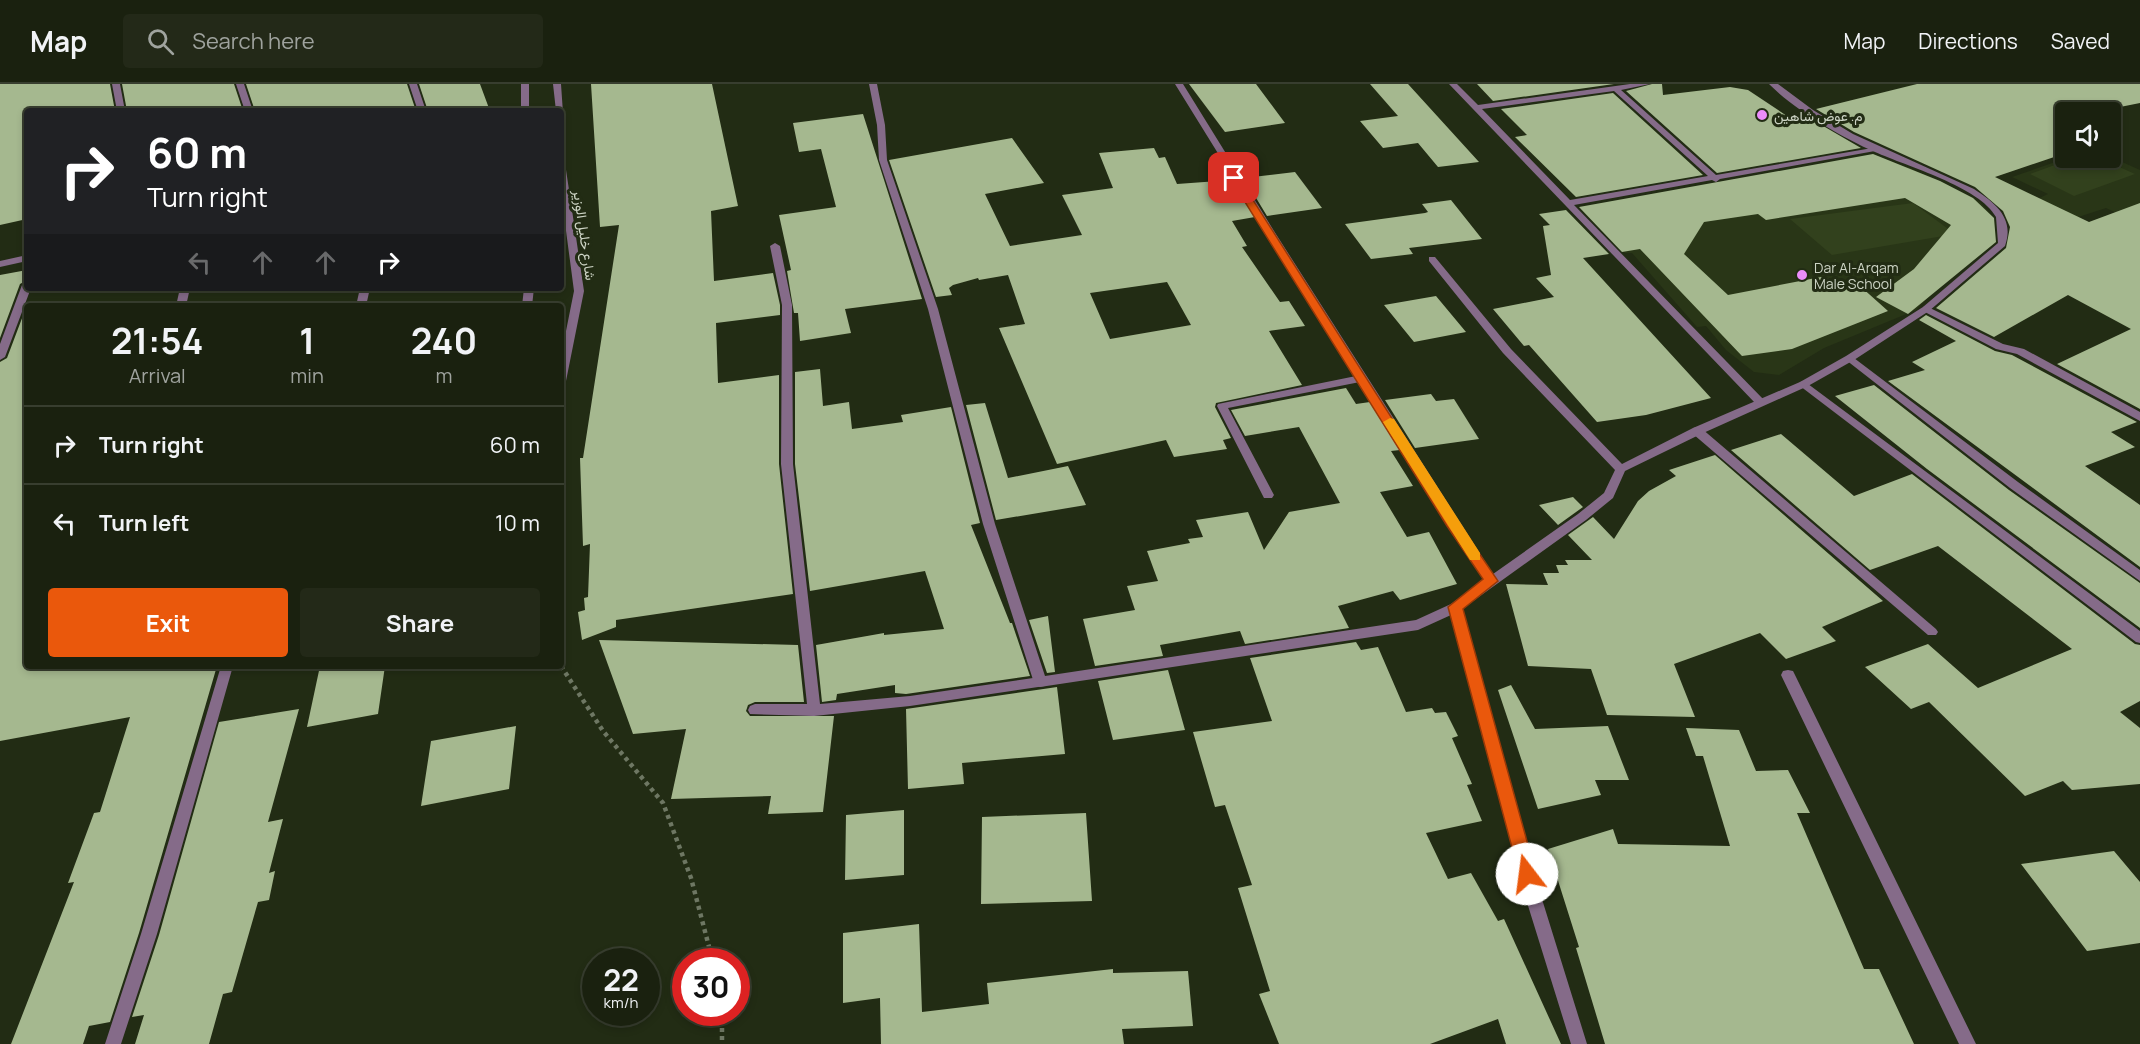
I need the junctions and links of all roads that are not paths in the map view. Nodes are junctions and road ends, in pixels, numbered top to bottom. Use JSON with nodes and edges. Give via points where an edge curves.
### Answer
{"nodes":[{"id":1,"x":116,"y":84,"type":"edge"},
{"id":2,"x":240,"y":84,"type":"edge"},
{"id":3,"x":412,"y":84,"type":"edge"},
{"id":4,"x":525,"y":84,"type":"edge"},
{"id":5,"x":557,"y":84,"type":"edge"},
{"id":6,"x":873,"y":84,"type":"edge"},
{"id":7,"x":1179,"y":84,"type":"edge"},
{"id":8,"x":1453,"y":84,"type":"edge"},
{"id":9,"x":1646,"y":84,"type":"edge"},
{"id":10,"x":1773,"y":84,"type":"edge"},
{"id":11,"x":1616,"y":88,"type":"junction"},
{"id":12,"x":120,"y":108,"type":"edge"},
{"id":13,"x":248,"y":108,"type":"edge"},
{"id":14,"x":421,"y":108,"type":"edge"},
{"id":15,"x":525,"y":108,"type":"edge"},
{"id":16,"x":560,"y":108,"type":"edge"},
{"id":17,"x":1475,"y":108,"type":"junction"},
{"id":18,"x":1875,"y":149,"type":"junction"},
{"id":19,"x":1716,"y":179,"type":"junction"},
{"id":20,"x":564,"y":184,"type":"edge"},
{"id":21,"x":1569,"y":204,"type":"junction"},
{"id":22,"x":775,"y":246,"type":"dead end"},
{"id":23,"x":24,"y":259,"type":"edge"},
{"id":24,"x":1432,"y":259,"type":"dead end"},
{"id":25,"x":0,"y":264,"type":"edge"},
{"id":26,"x":25,"y":291,"type":"edge"},
{"id":27,"x":1926,"y":309,"type":"junction"},
{"id":28,"x":0,"y":357,"type":"edge"},
{"id":29,"x":1850,"y":358,"type":"junction"},
{"id":30,"x":564,"y":366,"type":"edge"},
{"id":31,"x":1363,"y":378,"type":"junction"},
{"id":32,"x":1804,"y":384,"type":"junction"},
{"id":33,"x":1760,"y":402,"type":"junction"},
{"id":34,"x":2140,"y":417,"type":"edge"},
{"id":35,"x":1697,"y":431,"type":"junction"},
{"id":36,"x":1622,"y":469,"type":"junction"},
{"id":37,"x":1268,"y":495,"type":"dead end"},
{"id":38,"x":2140,"y":576,"type":"edge"},
{"id":39,"x":1491,"y":581,"type":"junction"},
{"id":40,"x":1455,"y":607,"type":"junction"},
{"id":41,"x":1932,"y":632,"type":"dead end"},
{"id":42,"x":2140,"y":638,"type":"edge"},
{"id":43,"x":225,"y":669,"type":"edge"},
{"id":44,"x":1788,"y":675,"type":"dead end"},
{"id":45,"x":1040,"y":682,"type":"junction"},
{"id":46,"x":755,"y":710,"type":"dead end"},
{"id":47,"x":814,"y":710,"type":"junction"},
{"id":48,"x":113,"y":1044,"type":"edge"},
{"id":49,"x":1579,"y":1044,"type":"edge"},
{"id":50,"x":1968,"y":1044,"type":"edge"}],
"edges":[{"from":1,"to":12,"type":"street"},
{"from":2,"to":13,"type":"street"},
{"from":3,"to":14,"type":"street"},
{"from":4,"to":15,"type":"street"},
{"from":5,"to":16,"type":"street"},
{"from":6,"to":45,"type":"street","via":[[883,160],[933,309],[989,524]]},
{"from":7,"to":31,"type":"street","via":[[1257,216]]},
{"from":8,"to":17,"type":"street"},
{"from":9,"to":11,"type":"street"},
{"from":10,"to":18,"type":"street","via":[[1795,102]]},
{"from":11,"to":17,"type":"street"},
{"from":11,"to":19,"type":"street"},
{"from":17,"to":21,"type":"street"},
{"from":18,"to":19,"type":"street"},
{"from":18,"to":27,"type":"street","via":[[1959,185],[1997,210],[2003,224],[2002,244]]},
{"from":19,"to":21,"type":"street"},
{"from":20,"to":30,"type":"street","name":"شارع خليل الوزير","via":[[579,291]]},
{"from":21,"to":33,"type":"street"},
{"from":22,"to":47,"type":"street","via":[[787,305],[787,464]]},
{"from":23,"to":25,"type":"street"},
{"from":24,"to":36,"type":"street","via":[[1507,351]]},
{"from":26,"to":28,"type":"street"},
{"from":27,"to":29,"type":"street"},
{"from":27,"to":34,"type":"street","via":[[2000,347],[2020,351]]},
{"from":29,"to":32,"type":"street"},
{"from":29,"to":38,"type":"street"},
{"from":31,"to":37,"type":"street","via":[[1222,406]]},
{"from":31,"to":39,"type":"street"},
{"from":32,"to":33,"type":"street"},
{"from":32,"to":42,"type":"street"},
{"from":33,"to":35,"type":"street"},
{"from":35,"to":36,"type":"street"},
{"from":35,"to":41,"type":"street"},
{"from":36,"to":39,"type":"street","via":[[1609,495]]},
{"from":39,"to":40,"type":"street"},
{"from":40,"to":45,"type":"street","via":[[1419,625]]},
{"from":40,"to":49,"type":"street","via":[[1533,896]]},
{"from":43,"to":48,"type":"street"},
{"from":44,"to":50,"type":"street"},
{"from":45,"to":47,"type":"street"},
{"from":46,"to":47,"type":"street"}]}
